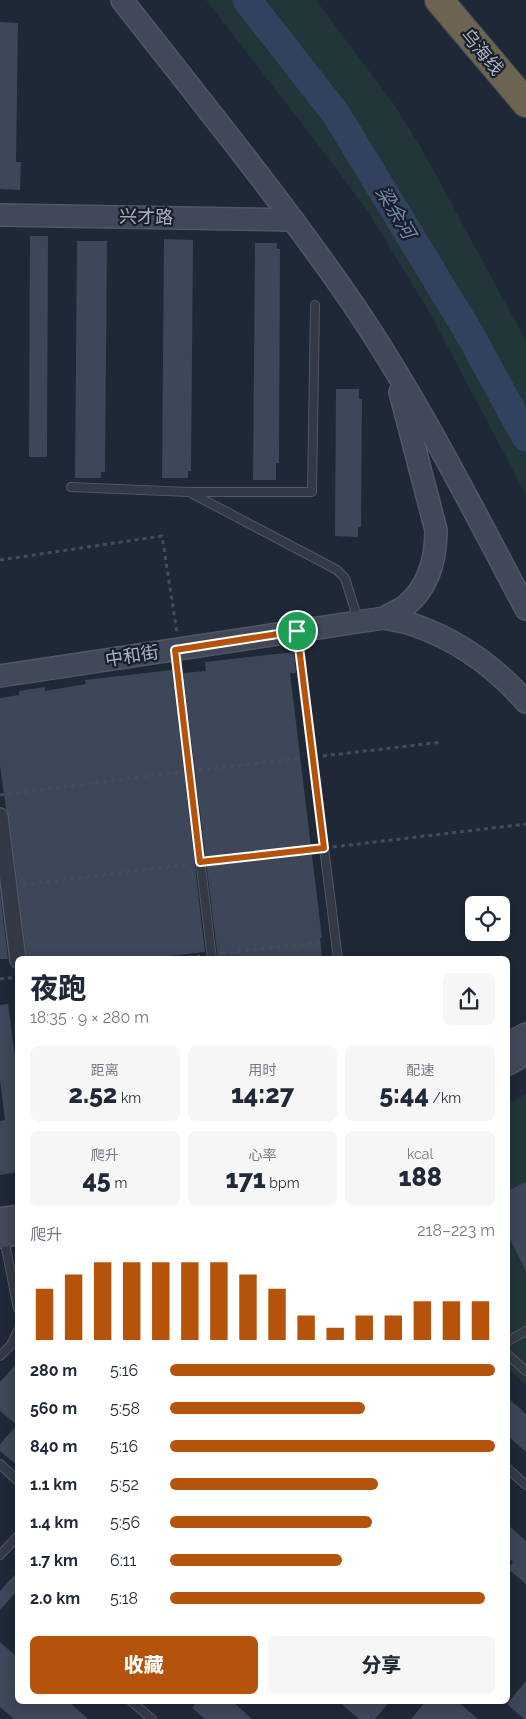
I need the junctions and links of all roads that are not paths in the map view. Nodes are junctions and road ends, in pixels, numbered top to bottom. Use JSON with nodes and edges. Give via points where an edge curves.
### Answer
{"nodes":[{"id":1,"x":122,"y":0,"type":"edge"},
{"id":2,"x":439,"y":0,"type":"edge"},
{"id":3,"x":526,"y":103,"type":"edge"},
{"id":4,"x":0,"y":215,"type":"edge"},
{"id":5,"x":293,"y":220,"type":"junction"},
{"id":6,"x":315,"y":305,"type":"dead end"},
{"id":7,"x":393,"y":366,"type":"junction"},
{"id":8,"x":71,"y":487,"type":"dead end"},
{"id":9,"x":189,"y":492,"type":"junction"},
{"id":10,"x":526,"y":609,"type":"edge"},
{"id":11,"x":384,"y":618,"type":"junction"},
{"id":12,"x":359,"y":622,"type":"junction"},
{"id":13,"x":297,"y":631,"type":"junction"},
{"id":14,"x":177,"y":649,"type":"junction"},
{"id":15,"x":0,"y":676,"type":"edge"},
{"id":16,"x":526,"y":702,"type":"edge"},
{"id":17,"x":0,"y":816,"type":"edge"},
{"id":18,"x":17,"y":956,"type":"edge"},
{"id":19,"x":212,"y":956,"type":"edge"},
{"id":20,"x":338,"y":956,"type":"edge"},
{"id":21,"x":526,"y":1034,"type":"edge"},
{"id":22,"x":510,"y":1043,"type":"edge"},
{"id":23,"x":526,"y":1054,"type":"edge"},
{"id":24,"x":510,"y":1063,"type":"edge"},
{"id":25,"x":15,"y":1219,"type":"edge"},
{"id":26,"x":5,"y":1231,"type":"edge"},
{"id":27,"x":15,"y":1291,"type":"edge"},
{"id":28,"x":526,"y":1331,"type":"edge"},
{"id":29,"x":15,"y":1336,"type":"edge"},
{"id":30,"x":510,"y":1340,"type":"edge"},
{"id":31,"x":0,"y":1356,"type":"edge"},
{"id":32,"x":510,"y":1357,"type":"edge"},
{"id":33,"x":526,"y":1371,"type":"edge"},
{"id":34,"x":0,"y":1464,"type":"edge"},
{"id":35,"x":510,"y":1471,"type":"edge"},
{"id":36,"x":15,"y":1478,"type":"edge"},
{"id":37,"x":526,"y":1485,"type":"edge"},
{"id":38,"x":15,"y":1539,"type":"edge"},
{"id":39,"x":0,"y":1555,"type":"edge"},
{"id":40,"x":134,"y":1704,"type":"edge"},
{"id":41,"x":152,"y":1719,"type":"edge"}],
"edges":[{"from":1,"to":5,"type":"street"},
{"from":2,"to":3,"type":"highway","name":"乌海线"},
{"from":4,"to":5,"type":"street","name":"兴才路"},
{"from":5,"to":7,"type":"street"},
{"from":6,"to":9,"type":"lane","via":[[312,492]]},
{"from":7,"to":10,"type":"street"},
{"from":7,"to":11,"type":"street","via":[[436,530],[436,546],[429,578],[404,607]]},
{"from":8,"to":9,"type":"lane"},
{"from":9,"to":12,"type":"lane","via":[[337,570],[345,578]]},
{"from":11,"to":12,"type":"street","name":"中和街"},
{"from":11,"to":16,"type":"street","via":[[413,624],[471,653],[501,676]]},
{"from":12,"to":13,"type":"street","name":"中和街"},
{"from":13,"to":14,"type":"street","name":"中和街"},
{"from":13,"to":20,"type":"lane"},
{"from":14,"to":15,"type":"street","name":"中和街"},
{"from":14,"to":19,"type":"lane"},
{"from":17,"to":18,"type":"street"},
{"from":21,"to":22,"type":"street"},
{"from":23,"to":24,"type":"street"},
{"from":25,"to":26,"type":"street"},
{"from":26,"to":27,"type":"lane"},
{"from":28,"to":30,"type":"lane"},
{"from":29,"to":31,"type":"lane"},
{"from":32,"to":33,"type":"lane"},
{"from":34,"to":36,"type":"lane"},
{"from":35,"to":37,"type":"lane"},
{"from":38,"to":39,"type":"lane"},
{"from":40,"to":41,"type":"lane"}]}
